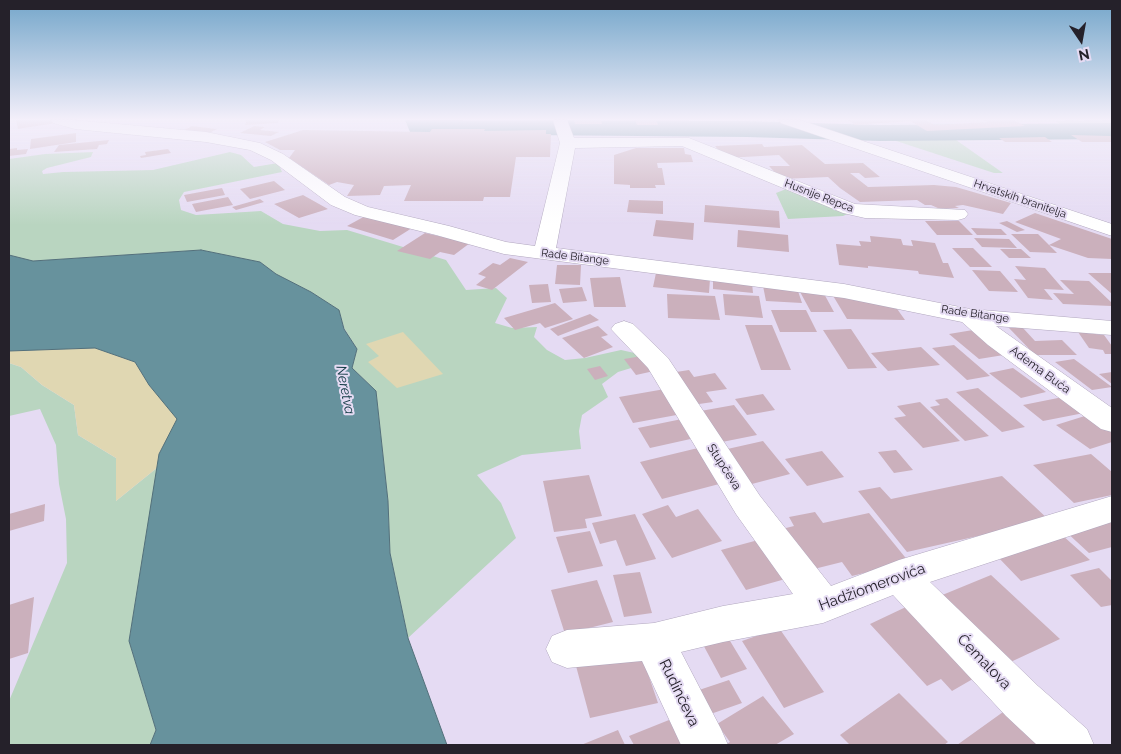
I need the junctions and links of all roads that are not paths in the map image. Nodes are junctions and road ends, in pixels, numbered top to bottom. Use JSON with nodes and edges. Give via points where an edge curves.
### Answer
{"nodes":[{"id":1,"x":274,"y":155,"type":"edge"},
{"id":2,"x":565,"y":155,"type":"edge"},
{"id":3,"x":719,"y":155,"type":"edge"},
{"id":4,"x":897,"y":155,"type":"edge"},
{"id":5,"x":900,"y":155,"type":"edge"},
{"id":6,"x":958,"y":214,"type":"dead end"},
{"id":7,"x":1112,"y":222,"type":"edge"},
{"id":8,"x":1112,"y":230,"type":"edge"},
{"id":9,"x":544,"y":254,"type":"junction"},
{"id":10,"x":970,"y":316,"type":"junction"},
{"id":11,"x":1112,"y":328,"type":"edge"},
{"id":12,"x":624,"y":330,"type":"dead end"},
{"id":13,"x":1112,"y":422,"type":"edge"},
{"id":14,"x":1112,"y":509,"type":"edge"},
{"id":15,"x":900,"y":576,"type":"junction"},
{"id":16,"x":823,"y":606,"type":"junction"},
{"id":17,"x":654,"y":641,"type":"junction"},
{"id":18,"x":566,"y":649,"type":"dead end"},
{"id":19,"x":705,"y":745,"type":"edge"},
{"id":20,"x":1071,"y":745,"type":"edge"}],
"edges":[{"from":1,"to":9,"type":"street","name":"Rade Bitange","via":[[338,201],[362,211],[477,241]]},
{"from":2,"to":9,"type":"street"},
{"from":3,"to":6,"type":"street","name":"Husnije Repca","via":[[850,209]]},
{"from":4,"to":8,"type":"street","name":"Hrvatskih branitelja"},
{"from":5,"to":7,"type":"street"},
{"from":9,"to":10,"type":"street","name":"Rade Bitange","via":[[844,291]]},
{"from":10,"to":11,"type":"street","name":"Rade Bitange"},
{"from":10,"to":13,"type":"street","name":"Adema Buća","via":[[1019,356]]},
{"from":12,"to":16,"type":"street","name":"Stupčeva","via":[[658,364],[748,505]]},
{"from":14,"to":15,"type":"street","name":"Hadžiomerovića"},
{"from":15,"to":16,"type":"street","name":"Hadžiomerovića"},
{"from":15,"to":20,"type":"street","name":"Ćemalova","via":[[1022,701]]},
{"from":16,"to":17,"type":"street","name":"Hadžiomerovića","via":[[723,624]]},
{"from":17,"to":18,"type":"street","name":"Hadžiomerovića"},
{"from":17,"to":19,"type":"street","name":"Rudinčeva"}]}
